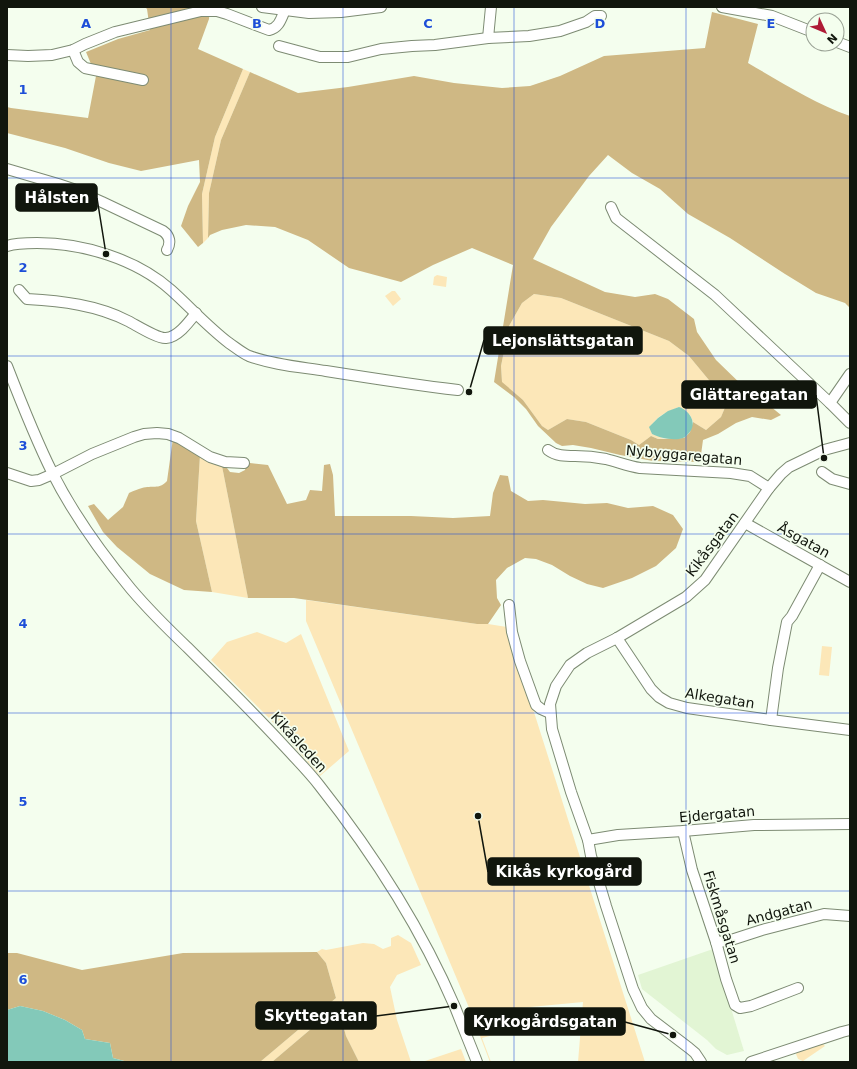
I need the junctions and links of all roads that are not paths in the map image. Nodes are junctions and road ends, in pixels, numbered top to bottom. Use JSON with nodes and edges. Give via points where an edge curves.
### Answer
{"nodes":[{"id":1,"x":262,"y":7,"type":"edge"},
{"id":2,"x":381,"y":7,"type":"edge"},
{"id":3,"x":491,"y":7,"type":"edge"},
{"id":4,"x":722,"y":7,"type":"edge"},
{"id":5,"x":779,"y":7,"type":"edge"},
{"id":6,"x":285,"y":10,"type":"junction"},
{"id":7,"x":600,"y":16,"type":"dead end"},
{"id":8,"x":777,"y":18,"type":"junction"},
{"id":9,"x":805,"y":29,"type":"edge"},
{"id":10,"x":488,"y":38,"type":"junction"},
{"id":11,"x":279,"y":46,"type":"dead end"},
{"id":12,"x":73,"y":50,"type":"junction"},
{"id":13,"x":7,"y":55,"type":"edge"},
{"id":14,"x":143,"y":80,"type":"dead end"},
{"id":15,"x":7,"y":168,"type":"edge"},
{"id":16,"x":611,"y":207,"type":"dead end"},
{"id":17,"x":7,"y":246,"type":"edge"},
{"id":18,"x":167,"y":250,"type":"dead end"},
{"id":19,"x":19,"y":290,"type":"dead end"},
{"id":20,"x":196,"y":313,"type":"junction"},
{"id":21,"x":7,"y":366,"type":"edge"},
{"id":22,"x":850,"y":374,"type":"edge"},
{"id":23,"x":458,"y":390,"type":"dead end"},
{"id":24,"x":830,"y":403,"type":"junction"},
{"id":25,"x":850,"y":423,"type":"edge"},
{"id":26,"x":850,"y":443,"type":"edge"},
{"id":27,"x":548,"y":450,"type":"dead end"},
{"id":28,"x":244,"y":463,"type":"dead end"},
{"id":29,"x":822,"y":472,"type":"dead end"},
{"id":30,"x":7,"y":473,"type":"edge"},
{"id":31,"x":53,"y":474,"type":"junction"},
{"id":32,"x":850,"y":484,"type":"edge"},
{"id":33,"x":769,"y":488,"type":"junction"},
{"id":34,"x":745,"y":523,"type":"junction"},
{"id":35,"x":820,"y":565,"type":"junction"},
{"id":36,"x":850,"y":582,"type":"edge"},
{"id":37,"x":509,"y":605,"type":"dead end"},
{"id":38,"x":617,"y":638,"type":"junction"},
{"id":39,"x":550,"y":713,"type":"junction"},
{"id":40,"x":771,"y":720,"type":"junction"},
{"id":41,"x":850,"y":730,"type":"edge"},
{"id":42,"x":850,"y":824,"type":"edge"},
{"id":43,"x":683,"y":831,"type":"junction"},
{"id":44,"x":588,"y":840,"type":"junction"},
{"id":45,"x":850,"y":916,"type":"edge"},
{"id":46,"x":716,"y":942,"type":"junction"},
{"id":47,"x":798,"y":988,"type":"dead end"},
{"id":48,"x":850,"y":1030,"type":"edge"},
{"id":49,"x":477,"y":1062,"type":"edge"},
{"id":50,"x":701,"y":1062,"type":"edge"},
{"id":51,"x":751,"y":1062,"type":"edge"}],
"edges":[{"from":1,"to":6,"type":"street"},
{"from":2,"to":6,"type":"street","via":[[309,13]]},
{"from":3,"to":10,"type":"street"},
{"from":4,"to":8,"type":"street"},
{"from":5,"to":8,"type":"street"},
{"from":6,"to":12,"type":"street","via":[[275,29],[269,30],[222,12],[201,11],[115,32]]},
{"from":7,"to":10,"type":"street","via":[[560,31]]},
{"from":8,"to":9,"type":"street"},
{"from":10,"to":11,"type":"street","via":[[381,49],[348,57],[320,57]]},
{"from":12,"to":13,"type":"street","via":[[52,55]]},
{"from":12,"to":14,"type":"street","via":[[78,62],[85,68]]},
{"from":15,"to":18,"type":"street","via":[[73,189],[163,231],[170,242]]},
{"from":16,"to":24,"type":"street","via":[[616,218],[715,294]]},
{"from":17,"to":20,"type":"street","via":[[26,243],[69,245],[116,257],[150,274]]},
{"from":19,"to":20,"type":"street","via":[[27,299],[79,304],[108,313],[161,338],[174,336]]},
{"from":20,"to":23,"type":"street","via":[[221,337],[248,356],[285,365]]},
{"from":21,"to":31,"type":"street","name":"Kikåsleden"},
{"from":22,"to":24,"type":"street"},
{"from":24,"to":25,"type":"street"},
{"from":26,"to":33,"type":"street","name":"Kikåsgatan","via":[[824,450],[790,467]]},
{"from":27,"to":33,"type":"street","name":"Nybyggaregatan","via":[[560,456],[596,457],[640,468],[750,476]]},
{"from":28,"to":31,"type":"street","via":[[225,462],[210,457],[179,438],[157,433],[127,440]]},
{"from":29,"to":32,"type":"street","via":[[832,479]]},
{"from":30,"to":31,"type":"street","via":[[31,480],[40,480]]},
{"from":31,"to":49,"type":"street","name":"Kikåsleden","via":[[87,530],[131,589],[295,757],[360,840],[381,870],[419,935],[454,1006]]},
{"from":33,"to":34,"type":"street","name":"Kikåsgatan"},
{"from":34,"to":35,"type":"street","name":"Åsgatan"},
{"from":34,"to":38,"type":"street","name":"Kikåsgatan","via":[[705,580],[693,591]]},
{"from":35,"to":36,"type":"street","name":"Åsgatan"},
{"from":35,"to":40,"type":"street","via":[[787,622]]},
{"from":37,"to":39,"type":"street","via":[[512,632],[536,705]]},
{"from":38,"to":39,"type":"street","name":"Kikåsgatan","via":[[570,665],[556,686]]},
{"from":38,"to":40,"type":"street","name":"Alkegatan","via":[[651,689],[668,703]]},
{"from":39,"to":44,"type":"street","name":"Kikåsgatan","via":[[552,729]]},
{"from":40,"to":41,"type":"street","name":"Alkegatan"},
{"from":42,"to":43,"type":"street","name":"Ejdergatan","via":[[754,824]]},
{"from":43,"to":44,"type":"street","name":"Ejdergatan","via":[[618,835]]},
{"from":43,"to":46,"type":"street","name":"Fiskmåsgatan","via":[[692,870]]},
{"from":44,"to":50,"type":"street","name":"Kikåsgatan","via":[[618,945],[642,1008],[690,1048]]},
{"from":45,"to":46,"type":"street","name":"Andgatan","via":[[824,914],[728,941]]},
{"from":46,"to":47,"type":"street","name":"Fiskmåsgatan","via":[[735,1005],[740,1008]]},
{"from":48,"to":51,"type":"street"}]}
